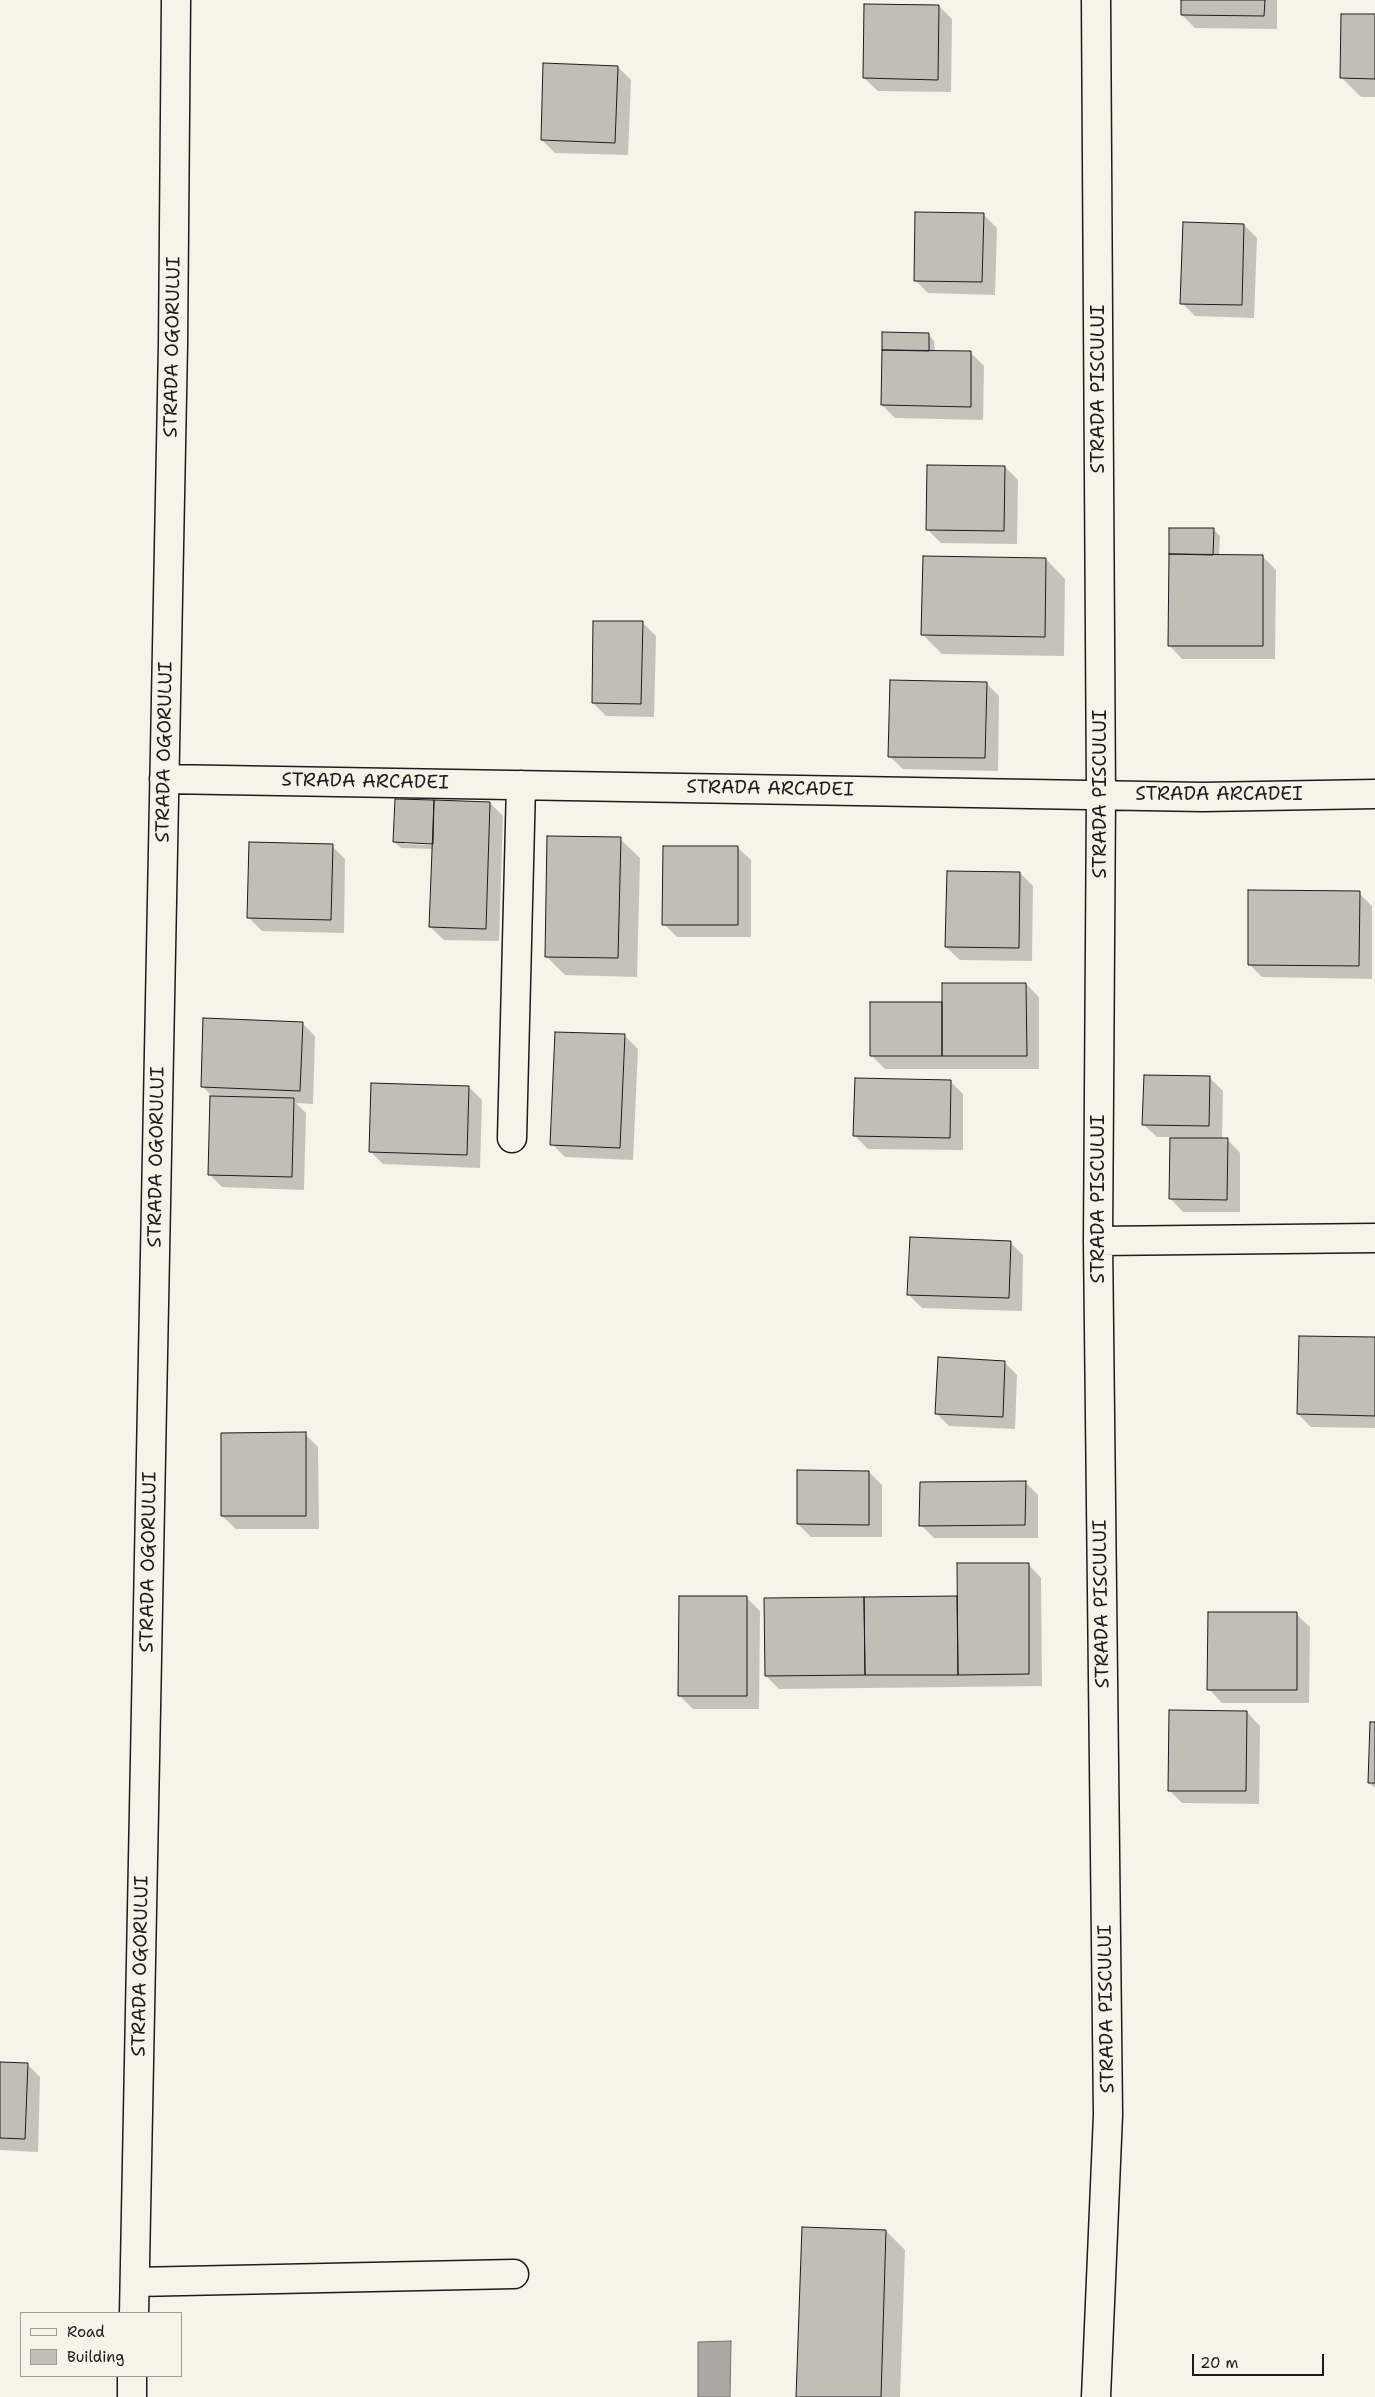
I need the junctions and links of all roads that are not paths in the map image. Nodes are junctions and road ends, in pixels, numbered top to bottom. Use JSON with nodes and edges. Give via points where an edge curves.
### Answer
{"nodes":[{"id":1,"x":176,"y":0,"type":"edge"},
{"id":2,"x":1096,"y":0,"type":"edge"},
{"id":3,"x":164,"y":779,"type":"junction"},
{"id":4,"x":521,"y":785,"type":"junction"},
{"id":5,"x":1375,"y":794,"type":"edge"},
{"id":6,"x":1101,"y":795,"type":"junction"},
{"id":7,"x":512,"y":1138,"type":"dead end"},
{"id":8,"x":1375,"y":1238,"type":"edge"},
{"id":9,"x":1098,"y":1241,"type":"junction"},
{"id":10,"x":514,"y":2274,"type":"dead end"},
{"id":11,"x":136,"y":2282,"type":"junction"},
{"id":12,"x":134,"y":2312,"type":"edge"},
{"id":13,"x":132,"y":2377,"type":"edge"},
{"id":14,"x":132,"y":2397,"type":"edge"},
{"id":15,"x":1096,"y":2397,"type":"edge"}],
"edges":[{"from":1,"to":3,"type":"street","name":"STRADA OGORULUI"},
{"from":2,"to":6,"type":"street","name":"STRADA PISCULUI"},
{"from":3,"to":4,"type":"street","name":"STRADA ARCADEI"},
{"from":3,"to":11,"type":"street","name":"STRADA OGORULUI"},
{"from":4,"to":6,"type":"street","name":"STRADA ARCADEI"},
{"from":4,"to":7,"type":"street"},
{"from":5,"to":6,"type":"street","name":"STRADA ARCADEI"},
{"from":6,"to":9,"type":"street","name":"STRADA PISCULUI"},
{"from":8,"to":9,"type":"street"},
{"from":9,"to":15,"type":"street","name":"STRADA PISCULUI","via":[[1108,2115]]},
{"from":10,"to":11,"type":"street"},
{"from":11,"to":12,"type":"street","name":"STRADA OGORULUI"},
{"from":13,"to":14,"type":"street"}]}
